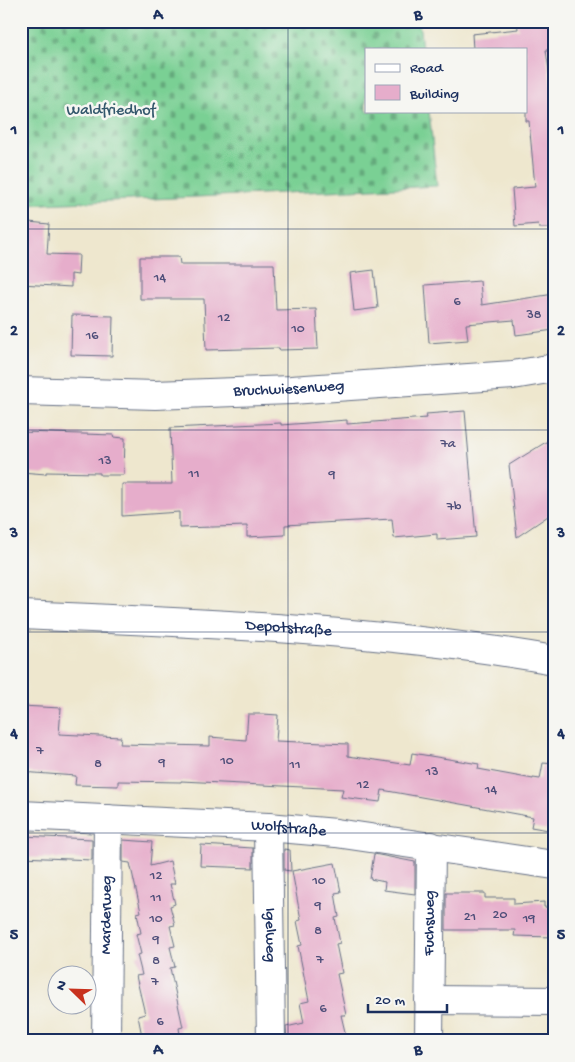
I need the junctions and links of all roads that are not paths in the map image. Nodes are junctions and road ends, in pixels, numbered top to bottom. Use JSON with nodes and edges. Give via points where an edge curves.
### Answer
{"nodes":[{"id":1,"x":554,"y":368,"type":"edge"},
{"id":2,"x":21,"y":391,"type":"edge"},
{"id":3,"x":21,"y":615,"type":"edge"},
{"id":4,"x":554,"y":660,"type":"edge"},
{"id":5,"x":21,"y":815,"type":"edge"},
{"id":6,"x":108,"y":819,"type":"junction"},
{"id":7,"x":268,"y":827,"type":"junction"},
{"id":8,"x":431,"y":846,"type":"junction"},
{"id":9,"x":554,"y":865,"type":"edge"},
{"id":10,"x":429,"y":1000,"type":"junction"},
{"id":11,"x":554,"y":1000,"type":"edge"},
{"id":12,"x":106,"y":1041,"type":"edge"},
{"id":13,"x":271,"y":1041,"type":"edge"},
{"id":14,"x":429,"y":1041,"type":"edge"}],
"edges":[{"from":1,"to":2,"type":"street","name":"Bruchwiesenweg","via":[[513,375],[291,390],[155,395]]},
{"from":3,"to":4,"type":"street","name":"Depotstraße","via":[[230,625],[393,638]]},
{"from":5,"to":6,"type":"street","name":"Wolfstraße"},
{"from":6,"to":7,"type":"street","name":"Wolfstraße"},
{"from":6,"to":12,"type":"street","name":"Marderweg"},
{"from":7,"to":8,"type":"street","name":"Wolfstraße"},
{"from":7,"to":13,"type":"street","name":"Igelweg"},
{"from":8,"to":9,"type":"street","name":"Wolfstraße"},
{"from":8,"to":10,"type":"street","name":"Fuchsweg"},
{"from":10,"to":11,"type":"street"},
{"from":10,"to":14,"type":"street","name":"Fuchsweg"}]}
